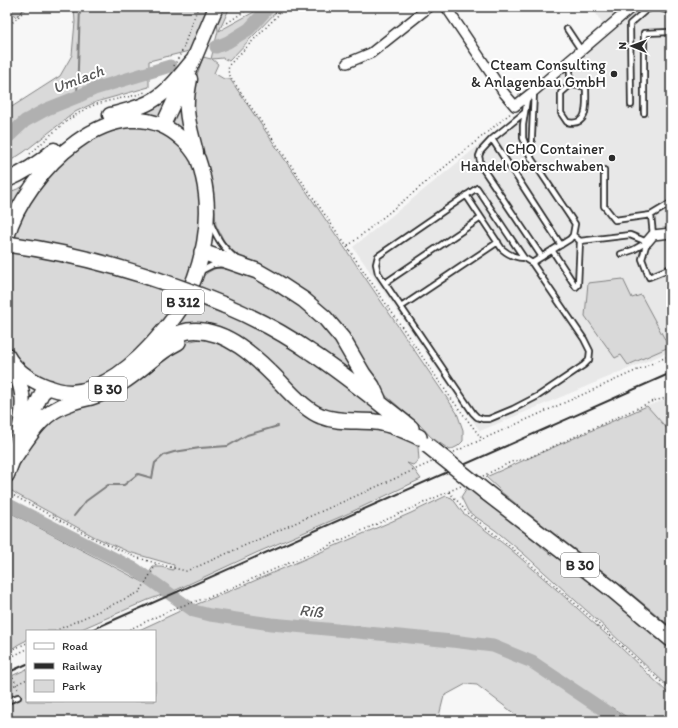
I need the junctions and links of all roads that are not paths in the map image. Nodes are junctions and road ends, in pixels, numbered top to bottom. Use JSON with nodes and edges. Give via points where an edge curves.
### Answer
{"nodes":[{"id":1,"x":216,"y":7,"type":"edge"},
{"id":2,"x":429,"y":7,"type":"edge"},
{"id":3,"x":446,"y":7,"type":"edge"},
{"id":4,"x":632,"y":7,"type":"edge"},
{"id":5,"x":653,"y":7,"type":"edge"},
{"id":6,"x":664,"y":7,"type":"edge"},
{"id":7,"x":671,"y":9,"type":"edge"},
{"id":8,"x":567,"y":29,"type":"dead end"},
{"id":9,"x":671,"y":32,"type":"edge"},
{"id":10,"x":581,"y":50,"type":"junction"},
{"id":11,"x":194,"y":59,"type":"junction"},
{"id":12,"x":347,"y":63,"type":"dead end"},
{"id":13,"x":566,"y":64,"type":"junction"},
{"id":14,"x":570,"y":85,"type":"junction"},
{"id":15,"x":524,"y":99,"type":"junction"},
{"id":16,"x":631,"y":105,"type":"dead end"},
{"id":17,"x":524,"y":113,"type":"junction"},
{"id":18,"x":644,"y":113,"type":"dead end"},
{"id":19,"x":163,"y":125,"type":"junction"},
{"id":20,"x":492,"y":139,"type":"junction"},
{"id":21,"x":198,"y":158,"type":"junction"},
{"id":22,"x":531,"y":158,"type":"junction"},
{"id":23,"x":46,"y":168,"type":"junction"},
{"id":24,"x":604,"y":170,"type":"dead end"},
{"id":25,"x":7,"y":180,"type":"edge"},
{"id":26,"x":7,"y":188,"type":"edge"},
{"id":27,"x":466,"y":196,"type":"junction"},
{"id":28,"x":671,"y":203,"type":"edge"},
{"id":29,"x":207,"y":214,"type":"junction"},
{"id":30,"x":651,"y":215,"type":"junction"},
{"id":31,"x":481,"y":218,"type":"junction"},
{"id":32,"x":671,"y":233,"type":"edge"},
{"id":33,"x":573,"y":235,"type":"junction"},
{"id":34,"x":7,"y":237,"type":"edge"},
{"id":35,"x":650,"y":239,"type":"junction"},
{"id":36,"x":580,"y":241,"type":"junction"},
{"id":37,"x":498,"y":242,"type":"junction"},
{"id":38,"x":7,"y":244,"type":"edge"},
{"id":39,"x":561,"y":245,"type":"junction"},
{"id":40,"x":552,"y":250,"type":"junction"},
{"id":41,"x":202,"y":252,"type":"junction"},
{"id":42,"x":621,"y":254,"type":"dead end"},
{"id":43,"x":542,"y":257,"type":"junction"},
{"id":44,"x":524,"y":258,"type":"junction"},
{"id":45,"x":532,"y":263,"type":"junction"},
{"id":46,"x":246,"y":267,"type":"junction"},
{"id":47,"x":671,"y":268,"type":"edge"},
{"id":48,"x":195,"y":276,"type":"junction"},
{"id":49,"x":385,"y":283,"type":"junction"},
{"id":50,"x":401,"y":307,"type":"junction"},
{"id":51,"x":215,"y":334,"type":"junction"},
{"id":52,"x":152,"y":345,"type":"junction"},
{"id":53,"x":9,"y":359,"type":"edge"},
{"id":54,"x":49,"y":388,"type":"junction"},
{"id":55,"x":380,"y":404,"type":"junction"},
{"id":56,"x":423,"y":441,"type":"junction"},
{"id":57,"x":13,"y":459,"type":"junction"},
{"id":58,"x":7,"y":475,"type":"edge"},
{"id":59,"x":671,"y":639,"type":"edge"},
{"id":60,"x":18,"y":697,"type":"dead end"},
{"id":61,"x":7,"y":701,"type":"edge"}],
"edges":[{"from":1,"to":11,"type":"main road","number":"B 312"},
{"from":2,"to":12,"type":"street","via":[[371,53]]},
{"from":3,"to":15,"type":"street","via":[[504,93]]},
{"from":4,"to":10,"type":"street"},
{"from":5,"to":16,"type":"lane","via":[[630,24]]},
{"from":6,"to":7,"type":"street"},
{"from":8,"to":10,"type":"lane"},
{"from":9,"to":18,"type":"lane","via":[[644,33]]},
{"from":10,"to":13,"type":"street"},
{"from":11,"to":19,"type":"main road","number":"B 312"},
{"from":11,"to":21,"type":"main road","number":"B 312","via":[[187,95],[187,111]]},
{"from":11,"to":25,"type":"main road","via":[[172,85],[155,99],[84,127],[32,167]]},
{"from":13,"to":14,"type":"lane","via":[[570,69]]},
{"from":13,"to":15,"type":"street"},
{"from":14,"to":14,"type":"lane","via":[[561,93],[561,113],[567,122],[578,123],[585,114],[586,89],[583,86]]},
{"from":15,"to":17,"type":"lane"},
{"from":15,"to":22,"type":"lane"},
{"from":17,"to":20,"type":"lane"},
{"from":17,"to":22,"type":"lane","via":[[523,138]]},
{"from":19,"to":21,"type":"main road","number":"B 312","via":[[183,140]]},
{"from":19,"to":23,"type":"main road","number":"B 312","via":[[131,119],[111,124],[75,142]]},
{"from":20,"to":39,"type":"lane"},
{"from":20,"to":43,"type":"lane","via":[[481,151],[481,166]]},
{"from":21,"to":29,"type":"main road","number":"B 312","via":[[205,188]]},
{"from":22,"to":33,"type":"lane","via":[[575,224]]},
{"from":23,"to":26,"type":"main road"},
{"from":23,"to":34,"type":"main road","number":"B 312","via":[[25,197]]},
{"from":24,"to":30,"type":"lane","via":[[604,206],[615,220]]},
{"from":27,"to":31,"type":"lane"},
{"from":27,"to":44,"type":"lane","via":[[477,188]]},
{"from":27,"to":49,"type":"lane","via":[[378,256],[376,268]]},
{"from":28,"to":30,"type":"lane"},
{"from":29,"to":41,"type":"main road","number":"B 312"},
{"from":29,"to":46,"type":"lane","via":[[216,236],[224,247]]},
{"from":30,"to":35,"type":"lane"},
{"from":31,"to":37,"type":"lane"},
{"from":31,"to":49,"type":"lane"},
{"from":32,"to":35,"type":"street"},
{"from":33,"to":36,"type":"lane"},
{"from":33,"to":39,"type":"lane"},
{"from":35,"to":36,"type":"lane","via":[[630,235]]},
{"from":35,"to":42,"type":"lane","via":[[634,250]]},
{"from":35,"to":47,"type":"lane","via":[[642,259],[649,277]]},
{"from":36,"to":40,"type":"lane","via":[[576,287]]},
{"from":37,"to":44,"type":"lane","via":[[509,255]]},
{"from":37,"to":50,"type":"lane"},
{"from":38,"to":55,"type":"highway","number":"B 30","bridge":true,"via":[[63,254],[127,270],[224,305],[271,328],[312,353]]},
{"from":39,"to":40,"type":"lane"},
{"from":40,"to":43,"type":"lane"},
{"from":41,"to":46,"type":"highway","number":"B 30"},
{"from":41,"to":48,"type":"main road","number":"B 312"},
{"from":43,"to":45,"type":"lane"},
{"from":44,"to":45,"type":"lane"},
{"from":45,"to":50,"type":"lane","via":[[584,339],[590,351],[589,360],[538,396],[489,419],[477,418],[473,413]]},
{"from":46,"to":48,"type":"lane","via":[[213,265]]},
{"from":46,"to":55,"type":"highway","number":"B 30","via":[[278,283],[325,318],[342,338],[372,386]]},
{"from":48,"to":52,"type":"main road","number":"B 312","via":[[182,304]]},
{"from":49,"to":50,"type":"lane"},
{"from":51,"to":52,"type":"highway","number":"B 30","via":[[187,331]]},
{"from":51,"to":56,"type":"highway","number":"B 30","via":[[245,350],[289,392],[320,416],[337,420],[377,422]]},
{"from":51,"to":57,"type":"highway","number":"B 30","via":[[185,339],[163,350],[134,375],[119,384],[52,412],[32,432]]},
{"from":52,"to":54,"type":"main road","number":"B 312","via":[[131,364],[97,385],[70,392]]},
{"from":53,"to":54,"type":"main road","number":"B 312","via":[[19,371]]},
{"from":53,"to":57,"type":"main road","number":"B 312","via":[[22,395]]},
{"from":54,"to":57,"type":"main road","number":"B 312","via":[[42,393]]},
{"from":55,"to":56,"type":"highway","number":"B 30"},
{"from":56,"to":59,"type":"highway","number":"B 30","bridge":true},
{"from":57,"to":58,"type":"main road","number":"B 312"},
{"from":60,"to":61,"type":"lane"}]}
